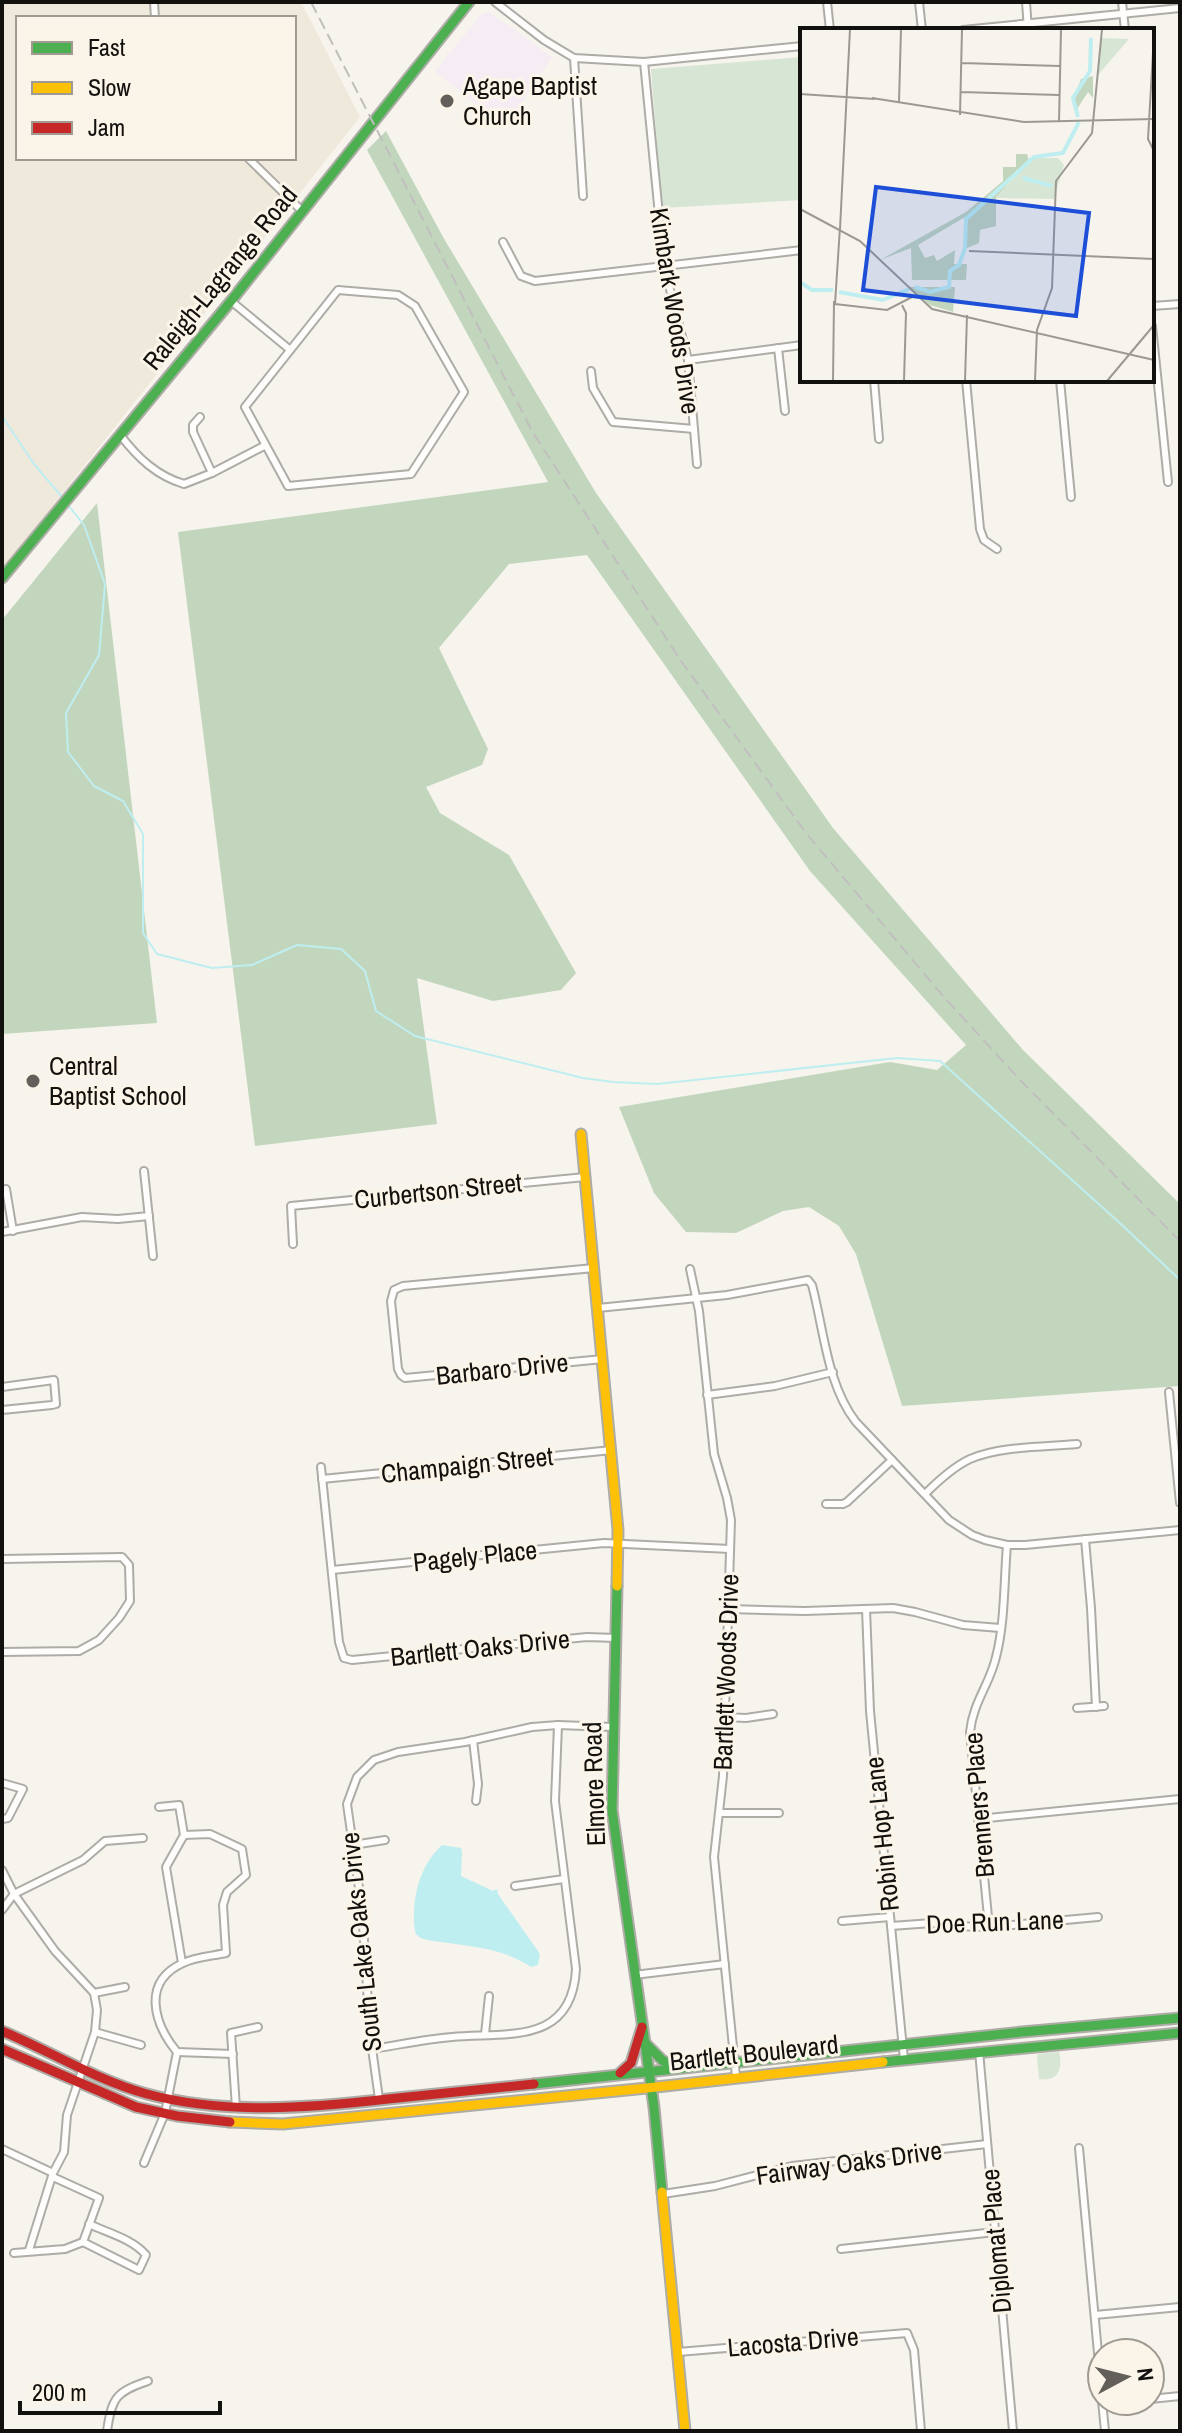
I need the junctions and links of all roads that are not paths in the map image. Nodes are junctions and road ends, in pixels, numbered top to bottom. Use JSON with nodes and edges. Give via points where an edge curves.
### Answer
{"nodes":[{"id":1,"x":469,"y":2,"type":"edge"},
{"id":2,"x":495,"y":2,"type":"edge"},
{"id":3,"x":827,"y":2,"type":"edge"},
{"id":4,"x":919,"y":2,"type":"edge"},
{"id":5,"x":1026,"y":2,"type":"edge"},
{"id":6,"x":1122,"y":2,"type":"edge"},
{"id":7,"x":1180,"y":8,"type":"edge"},
{"id":8,"x":1124,"y":13,"type":"junction"},
{"id":9,"x":1028,"y":27,"type":"edge"},
{"id":10,"x":830,"y":28,"type":"edge"},
{"id":11,"x":922,"y":28,"type":"edge"},
{"id":12,"x":1006,"y":28,"type":"edge"},
{"id":13,"x":1125,"y":28,"type":"edge"},
{"id":14,"x":800,"y":46,"type":"edge"},
{"id":15,"x":574,"y":58,"type":"junction"},
{"id":16,"x":644,"y":62,"type":"junction"},
{"id":17,"x":250,"y":160,"type":"edge"},
{"id":18,"x":583,"y":196,"type":"dead end"},
{"id":19,"x":301,"y":210,"type":"junction"},
{"id":20,"x":503,"y":242,"type":"dead end"},
{"id":21,"x":800,"y":250,"type":"edge"},
{"id":22,"x":664,"y":266,"type":"junction"},
{"id":23,"x":231,"y":301,"type":"junction"},
{"id":24,"x":1180,"y":304,"type":"edge"},
{"id":25,"x":1154,"y":306,"type":"edge"},
{"id":26,"x":800,"y":345,"type":"edge"},
{"id":27,"x":1154,"y":346,"type":"edge"},
{"id":28,"x":778,"y":348,"type":"junction"},
{"id":29,"x":289,"y":349,"type":"junction"},
{"id":30,"x":688,"y":360,"type":"junction"},
{"id":31,"x":591,"y":371,"type":"dead end"},
{"id":32,"x":874,"y":382,"type":"edge"},
{"id":33,"x":966,"y":382,"type":"edge"},
{"id":34,"x":1060,"y":382,"type":"edge"},
{"id":35,"x":785,"y":411,"type":"dead end"},
{"id":36,"x":200,"y":417,"type":"dead end"},
{"id":37,"x":694,"y":429,"type":"junction"},
{"id":38,"x":121,"y":436,"type":"junction"},
{"id":39,"x":879,"y":439,"type":"dead end"},
{"id":40,"x":264,"y":446,"type":"junction"},
{"id":41,"x":697,"y":464,"type":"dead end"},
{"id":42,"x":212,"y":473,"type":"junction"},
{"id":43,"x":1168,"y":482,"type":"dead end"},
{"id":44,"x":1071,"y":497,"type":"dead end"},
{"id":45,"x":997,"y":549,"type":"dead end"},
{"id":46,"x":3,"y":574,"type":"edge"},
{"id":47,"x":581,"y":1134,"type":"dead end"},
{"id":48,"x":144,"y":1171,"type":"dead end"},
{"id":49,"x":585,"y":1177,"type":"junction"},
{"id":50,"x":4,"y":1189,"type":"edge"},
{"id":51,"x":149,"y":1216,"type":"junction"},
{"id":52,"x":13,"y":1231,"type":"junction"},
{"id":53,"x":2,"y":1232,"type":"edge"},
{"id":54,"x":293,"y":1244,"type":"dead end"},
{"id":55,"x":153,"y":1256,"type":"dead end"},
{"id":56,"x":594,"y":1268,"type":"junction"},
{"id":57,"x":690,"y":1269,"type":"dead end"},
{"id":58,"x":695,"y":1297,"type":"junction"},
{"id":59,"x":598,"y":1308,"type":"junction"},
{"id":60,"x":603,"y":1359,"type":"junction"},
{"id":61,"x":833,"y":1372,"type":"junction"},
{"id":62,"x":2,"y":1387,"type":"edge"},
{"id":63,"x":1169,"y":1392,"type":"dead end"},
{"id":64,"x":707,"y":1395,"type":"junction"},
{"id":65,"x":2,"y":1410,"type":"edge"},
{"id":66,"x":1176,"y":1428,"type":"edge"},
{"id":67,"x":1077,"y":1444,"type":"dead end"},
{"id":68,"x":612,"y":1450,"type":"junction"},
{"id":69,"x":892,"y":1460,"type":"junction"},
{"id":70,"x":321,"y":1467,"type":"dead end"},
{"id":71,"x":322,"y":1479,"type":"junction"},
{"id":72,"x":925,"y":1494,"type":"junction"},
{"id":73,"x":1180,"y":1503,"type":"edge"},
{"id":74,"x":826,"y":1504,"type":"dead end"},
{"id":75,"x":1180,"y":1530,"type":"edge"},
{"id":76,"x":1085,"y":1539,"type":"junction"},
{"id":77,"x":619,"y":1544,"type":"junction"},
{"id":78,"x":1007,"y":1545,"type":"junction"},
{"id":79,"x":730,"y":1549,"type":"junction"},
{"id":80,"x":2,"y":1559,"type":"edge"},
{"id":81,"x":332,"y":1570,"type":"junction"},
{"id":82,"x":728,"y":1609,"type":"junction"},
{"id":83,"x":866,"y":1609,"type":"junction"},
{"id":84,"x":1000,"y":1628,"type":"junction"},
{"id":85,"x":616,"y":1638,"type":"junction"},
{"id":86,"x":2,"y":1652,"type":"edge"},
{"id":87,"x":1104,"y":1706,"type":"dead end"},
{"id":88,"x":1096,"y":1707,"type":"junction"},
{"id":89,"x":1077,"y":1708,"type":"dead end"},
{"id":90,"x":773,"y":1714,"type":"dead end"},
{"id":91,"x":725,"y":1717,"type":"junction"},
{"id":92,"x":558,"y":1725,"type":"junction"},
{"id":93,"x":613,"y":1727,"type":"junction"},
{"id":94,"x":473,"y":1740,"type":"junction"},
{"id":95,"x":2,"y":1783,"type":"edge"},
{"id":96,"x":1180,"y":1799,"type":"edge"},
{"id":97,"x":476,"y":1801,"type":"dead end"},
{"id":98,"x":159,"y":1807,"type":"dead end"},
{"id":99,"x":720,"y":1813,"type":"junction"},
{"id":100,"x":779,"y":1813,"type":"dead end"},
{"id":101,"x":2,"y":1819,"type":"edge"},
{"id":102,"x":978,"y":1819,"type":"junction"},
{"id":103,"x":184,"y":1835,"type":"junction"},
{"id":104,"x":143,"y":1838,"type":"dead end"},
{"id":105,"x":385,"y":1840,"type":"dead end"},
{"id":106,"x":353,"y":1845,"type":"junction"},
{"id":107,"x":2,"y":1870,"type":"edge"},
{"id":108,"x":564,"y":1879,"type":"junction"},
{"id":109,"x":515,"y":1886,"type":"dead end"},
{"id":110,"x":14,"y":1894,"type":"junction"},
{"id":111,"x":2,"y":1910,"type":"edge"},
{"id":112,"x":890,"y":1917,"type":"junction"},
{"id":113,"x":1098,"y":1917,"type":"dead end"},
{"id":114,"x":842,"y":1921,"type":"dead end"},
{"id":115,"x":891,"y":1926,"type":"junction"},
{"id":116,"x":989,"y":1927,"type":"junction"},
{"id":117,"x":182,"y":1963,"type":"junction"},
{"id":118,"x":725,"y":1964,"type":"junction"},
{"id":119,"x":634,"y":1975,"type":"junction"},
{"id":120,"x":125,"y":1987,"type":"dead end"},
{"id":121,"x":94,"y":1993,"type":"junction"},
{"id":122,"x":489,"y":1996,"type":"dead end"},
{"id":123,"x":1180,"y":2018,"type":"edge"},
{"id":124,"x":643,"y":2025,"type":"junction"},
{"id":125,"x":258,"y":2027,"type":"dead end"},
{"id":126,"x":2,"y":2031,"type":"edge"},
{"id":127,"x":95,"y":2032,"type":"junction"},
{"id":128,"x":1180,"y":2033,"type":"edge"},
{"id":129,"x":485,"y":2034,"type":"junction"},
{"id":130,"x":645,"y":2042,"type":"junction"},
{"id":131,"x":903,"y":2044,"type":"junction"},
{"id":132,"x":141,"y":2045,"type":"dead end"},
{"id":133,"x":2,"y":2049,"type":"edge"},
{"id":134,"x":372,"y":2049,"type":"junction"},
{"id":135,"x":979,"y":2051,"type":"junction"},
{"id":136,"x":177,"y":2052,"type":"junction"},
{"id":137,"x":233,"y":2054,"type":"junction"},
{"id":138,"x":904,"y":2059,"type":"junction"},
{"id":139,"x":734,"y":2063,"type":"junction"},
{"id":140,"x":677,"y":2069,"type":"junction"},
{"id":141,"x":648,"y":2072,"type":"junction"},
{"id":142,"x":617,"y":2075,"type":"junction"},
{"id":143,"x":81,"y":2076,"type":"junction"},
{"id":144,"x":736,"y":2077,"type":"junction"},
{"id":145,"x":650,"y":2087,"type":"junction"},
{"id":146,"x":491,"y":2088,"type":"junction"},
{"id":147,"x":379,"y":2099,"type":"junction"},
{"id":148,"x":493,"y":2102,"type":"junction"},
{"id":149,"x":166,"y":2105,"type":"junction"},
{"id":150,"x":236,"y":2108,"type":"junction"},
{"id":151,"x":281,"y":2108,"type":"junction"},
{"id":152,"x":283,"y":2124,"type":"junction"},
{"id":153,"x":987,"y":2144,"type":"junction"},
{"id":154,"x":1079,"y":2148,"type":"dead end"},
{"id":155,"x":2,"y":2149,"type":"edge"},
{"id":156,"x":144,"y":2163,"type":"dead end"},
{"id":157,"x":53,"y":2175,"type":"junction"},
{"id":158,"x":663,"y":2194,"type":"junction"},
{"id":159,"x":89,"y":2224,"type":"junction"},
{"id":160,"x":995,"y":2232,"type":"junction"},
{"id":161,"x":83,"y":2242,"type":"junction"},
{"id":162,"x":841,"y":2249,"type":"dead end"},
{"id":163,"x":29,"y":2250,"type":"junction"},
{"id":164,"x":14,"y":2253,"type":"dead end"},
{"id":165,"x":1180,"y":2307,"type":"edge"},
{"id":166,"x":1095,"y":2315,"type":"junction"},
{"id":167,"x":1097,"y":2337,"type":"edge"},
{"id":168,"x":678,"y":2352,"type":"junction"},
{"id":169,"x":148,"y":2381,"type":"dead end"},
{"id":170,"x":107,"y":2431,"type":"edge"},
{"id":171,"x":685,"y":2431,"type":"edge"},
{"id":172,"x":921,"y":2431,"type":"edge"},
{"id":173,"x":1013,"y":2431,"type":"edge"}],
"edges":[{"from":1,"to":19,"type":"main road","name":"Raleigh-Lagrange Road"},
{"from":2,"to":15,"type":"street"},
{"from":3,"to":10,"type":"street"},
{"from":4,"to":11,"type":"street"},
{"from":5,"to":9,"type":"street"},
{"from":6,"to":8,"type":"street"},
{"from":7,"to":8,"type":"street"},
{"from":8,"to":9,"type":"street"},
{"from":8,"to":13,"type":"street"},
{"from":9,"to":12,"type":"street"},
{"from":14,"to":16,"type":"street"},
{"from":15,"to":16,"type":"street"},
{"from":15,"to":18,"type":"street"},
{"from":16,"to":22,"type":"street","name":"Kimbark Woods Drive"},
{"from":17,"to":19,"type":"street"},
{"from":19,"to":23,"type":"main road","name":"Raleigh-Lagrange Road"},
{"from":20,"to":22,"type":"street","via":[[521,276],[535,281]]},
{"from":21,"to":22,"type":"street"},
{"from":22,"to":30,"type":"street","name":"Kimbark Woods Drive"},
{"from":23,"to":29,"type":"street"},
{"from":23,"to":38,"type":"main road","name":"Raleigh-Lagrange Road"},
{"from":24,"to":25,"type":"street"},
{"from":26,"to":28,"type":"street"},
{"from":27,"to":43,"type":"street"},
{"from":28,"to":30,"type":"street"},
{"from":28,"to":35,"type":"street"},
{"from":29,"to":40,"type":"street","via":[[245,407]]},
{"from":29,"to":40,"type":"street","via":[[338,290],[398,295],[415,306],[464,392],[411,474],[288,486]]},
{"from":30,"to":37,"type":"street","name":"Kimbark Woods Drive"},
{"from":31,"to":37,"type":"street","via":[[593,388],[613,422]]},
{"from":32,"to":39,"type":"street"},
{"from":33,"to":45,"type":"street","via":[[980,529],[984,540]]},
{"from":34,"to":44,"type":"street"},
{"from":36,"to":42,"type":"street","via":[[193,432]]},
{"from":37,"to":41,"type":"street","name":"Kimbark Woods Drive"},
{"from":38,"to":42,"type":"street","via":[[140,458],[175,481],[184,484]]},
{"from":38,"to":46,"type":"main road","name":"Raleigh-Lagrange Road"},
{"from":40,"to":42,"type":"street"},
{"from":47,"to":49,"type":"main road","name":"Elmore Road"},
{"from":48,"to":51,"type":"street"},
{"from":49,"to":54,"type":"street","name":"Curbertson Street","via":[[291,1206]]},
{"from":49,"to":56,"type":"main road","name":"Elmore Road"},
{"from":50,"to":52,"type":"street"},
{"from":51,"to":52,"type":"street","via":[[82,1217]]},
{"from":51,"to":55,"type":"street"},
{"from":52,"to":53,"type":"street"},
{"from":56,"to":59,"type":"main road","name":"Elmore Road"},
{"from":56,"to":60,"type":"street","name":"Barbaro Drive","via":[[397,1288],[391,1301],[401,1375]]},
{"from":57,"to":58,"type":"street","name":"Bartlett Woods Drive"},
{"from":58,"to":59,"type":"street"},
{"from":58,"to":61,"type":"street","via":[[808,1280]]},
{"from":58,"to":64,"type":"street","name":"Bartlett Woods Drive"},
{"from":59,"to":60,"type":"main road","name":"Elmore Road"},
{"from":60,"to":68,"type":"main road","name":"Elmore Road"},
{"from":61,"to":64,"type":"street"},
{"from":61,"to":69,"type":"street","via":[[852,1416]]},
{"from":62,"to":65,"type":"street","via":[[54,1380],[56,1400],[52,1405]]},
{"from":63,"to":66,"type":"street"},
{"from":64,"to":79,"type":"street","name":"Bartlett Woods Drive","via":[[714,1454],[729,1508]]},
{"from":66,"to":73,"type":"street"},
{"from":67,"to":72,"type":"street","via":[[978,1456]]},
{"from":68,"to":71,"type":"street","name":"Champaign Street"},
{"from":68,"to":77,"type":"main road","name":"Elmore Road"},
{"from":69,"to":72,"type":"street"},
{"from":69,"to":74,"type":"street","via":[[847,1502]]},
{"from":70,"to":71,"type":"street"},
{"from":71,"to":81,"type":"street"},
{"from":72,"to":78,"type":"street","via":[[963,1530]]},
{"from":75,"to":76,"type":"street"},
{"from":76,"to":78,"type":"street"},
{"from":76,"to":88,"type":"street"},
{"from":77,"to":79,"type":"street","name":"Pagely Place"},
{"from":77,"to":81,"type":"street","name":"Pagely Place"},
{"from":77,"to":85,"type":"main road","name":"Elmore Road"},
{"from":78,"to":84,"type":"street","name":"Brenners Place"},
{"from":79,"to":82,"type":"street","name":"Bartlett Woods Drive"},
{"from":80,"to":86,"type":"street","via":[[122,1557],[129,1565],[130,1601],[99,1640],[79,1651]]},
{"from":81,"to":85,"type":"street","name":"Bartlett Oaks Drive","via":[[339,1642],[344,1658],[352,1660]]},
{"from":82,"to":83,"type":"street"},
{"from":82,"to":91,"type":"street","name":"Bartlett Woods Drive"},
{"from":83,"to":84,"type":"street","via":[[908,1610],[963,1625]]},
{"from":83,"to":112,"type":"street","name":"Robin Hop Lane"},
{"from":84,"to":102,"type":"street","name":"Brenners Place","via":[[995,1660],[971,1726]]},
{"from":85,"to":93,"type":"main road","name":"Elmore Road"},
{"from":87,"to":88,"type":"street"},
{"from":88,"to":89,"type":"street"},
{"from":90,"to":91,"type":"street"},
{"from":91,"to":99,"type":"street","name":"Bartlett Woods Drive"},
{"from":92,"to":93,"type":"street"},
{"from":92,"to":94,"type":"street"},
{"from":92,"to":108,"type":"street","via":[[555,1801]]},
{"from":93,"to":119,"type":"main road","name":"Elmore Road","via":[[613,1822]]},
{"from":94,"to":97,"type":"street"},
{"from":94,"to":106,"type":"street","name":"South Lake Oaks Drive","via":[[385,1756],[365,1768],[352,1785],[347,1804]]},
{"from":95,"to":101,"type":"street","via":[[23,1789],[8,1818]]},
{"from":96,"to":102,"type":"street"},
{"from":98,"to":103,"type":"street","via":[[179,1805]]},
{"from":99,"to":100,"type":"street"},
{"from":99,"to":118,"type":"street","name":"Bartlett Woods Drive","via":[[714,1857]]},
{"from":102,"to":116,"type":"street","name":"Brenners Place"},
{"from":103,"to":117,"type":"street","via":[[166,1867]]},
{"from":103,"to":117,"type":"street","via":[[210,1834],[242,1849],[246,1875],[227,1892],[223,1905],[226,1953]]},
{"from":104,"to":110,"type":"street","via":[[105,1841],[83,1860]]},
{"from":105,"to":106,"type":"street"},
{"from":106,"to":134,"type":"street","name":"South Lake Oaks Drive"},
{"from":107,"to":110,"type":"street"},
{"from":108,"to":109,"type":"street"},
{"from":108,"to":129,"type":"street","via":[[576,1969],[564,2008],[554,2020],[526,2033]]},
{"from":110,"to":111,"type":"street"},
{"from":110,"to":121,"type":"street"},
{"from":112,"to":114,"type":"street","name":"Doe Run Lane"},
{"from":112,"to":115,"type":"street","name":"Robin Hop Lane"},
{"from":113,"to":116,"type":"street","name":"Doe Run Lane"},
{"from":115,"to":116,"type":"street","name":"Doe Run Lane"},
{"from":115,"to":131,"type":"street","name":"Robin Hop Lane"},
{"from":117,"to":136,"type":"street","via":[[157,1983],[155,1991],[163,2036]]},
{"from":118,"to":119,"type":"street"},
{"from":118,"to":139,"type":"street","name":"Bartlett Woods Drive"},
{"from":119,"to":124,"type":"main road","name":"Elmore Road"},
{"from":120,"to":121,"type":"street"},
{"from":121,"to":127,"type":"street"},
{"from":122,"to":129,"type":"street"},
{"from":123,"to":131,"type":"main road","name":"Bartlett Boulevard"},
{"from":124,"to":130,"type":"main road","name":"Elmore Road"},
{"from":124,"to":142,"type":"main road","via":[[631,2063]]},
{"from":125,"to":137,"type":"street","via":[[231,2033]]},
{"from":126,"to":143,"type":"main road"},
{"from":127,"to":132,"type":"street"},
{"from":127,"to":143,"type":"street"},
{"from":128,"to":135,"type":"main road","name":"Bartlett Boulevard"},
{"from":129,"to":134,"type":"street"},
{"from":130,"to":140,"type":"main road"},
{"from":130,"to":141,"type":"main road","name":"Elmore Road"},
{"from":131,"to":138,"type":"street","name":"Robin Hop Lane"},
{"from":131,"to":139,"type":"main road","name":"Bartlett Boulevard"},
{"from":133,"to":143,"type":"main road"},
{"from":134,"to":147,"type":"street","name":"South Lake Oaks Drive"},
{"from":135,"to":138,"type":"main road","name":"Bartlett Boulevard"},
{"from":135,"to":153,"type":"street","name":"Diplomat Place"},
{"from":136,"to":137,"type":"street"},
{"from":136,"to":149,"type":"street"},
{"from":137,"to":150,"type":"street"},
{"from":138,"to":144,"type":"main road","name":"Bartlett Boulevard"},
{"from":139,"to":140,"type":"main road","name":"Bartlett Boulevard"},
{"from":139,"to":144,"type":"street","name":"Bartlett Woods Drive"},
{"from":140,"to":141,"type":"main road","name":"Bartlett Boulevard"},
{"from":141,"to":142,"type":"main road","name":"Bartlett Boulevard"},
{"from":141,"to":145,"type":"main road","name":"Elmore Road"},
{"from":142,"to":146,"type":"main road","name":"Bartlett Boulevard"},
{"from":143,"to":149,"type":"main road"},
{"from":143,"to":149,"type":"main road","via":[[120,2101]]},
{"from":143,"to":157,"type":"street","via":[[67,2115],[64,2152]]},
{"from":144,"to":145,"type":"main road","name":"Bartlett Boulevard"},
{"from":145,"to":148,"type":"main road","name":"Bartlett Boulevard"},
{"from":145,"to":158,"type":"main road","name":"Elmore Road"},
{"from":146,"to":147,"type":"main road","name":"Bartlett Boulevard"},
{"from":146,"to":148,"type":"main road"},
{"from":147,"to":151,"type":"main road","name":"Bartlett Boulevard"},
{"from":148,"to":152,"type":"main road","name":"Bartlett Boulevard"},
{"from":149,"to":150,"type":"main road","name":"Bartlett Boulevard"},
{"from":149,"to":152,"type":"main road","name":"Bartlett Boulevard","via":[[244,2124]]},
{"from":149,"to":156,"type":"street"},
{"from":150,"to":151,"type":"main road","name":"Bartlett Boulevard"},
{"from":151,"to":152,"type":"main road"},
{"from":153,"to":158,"type":"street","name":"Fairway Oaks Drive","via":[[792,2166]]},
{"from":153,"to":160,"type":"street","name":"Diplomat Place"},
{"from":154,"to":166,"type":"street"},
{"from":155,"to":157,"type":"street"},
{"from":157,"to":159,"type":"street","via":[[99,2198]]},
{"from":157,"to":163,"type":"street"},
{"from":158,"to":168,"type":"main road","name":"Elmore Road"},
{"from":159,"to":161,"type":"street"},
{"from":159,"to":161,"type":"street","via":[[146,2255],[139,2270]]},
{"from":160,"to":162,"type":"street"},
{"from":160,"to":173,"type":"street","name":"Diplomat Place"},
{"from":161,"to":163,"type":"street","via":[[65,2249]]},
{"from":163,"to":164,"type":"street"},
{"from":165,"to":166,"type":"street"},
{"from":166,"to":167,"type":"street"},
{"from":168,"to":171,"type":"main road","name":"Elmore Road"},
{"from":168,"to":172,"type":"street","name":"Lacosta Drive","via":[[909,2333]]},
{"from":169,"to":170,"type":"street","via":[[119,2393]]}]}
